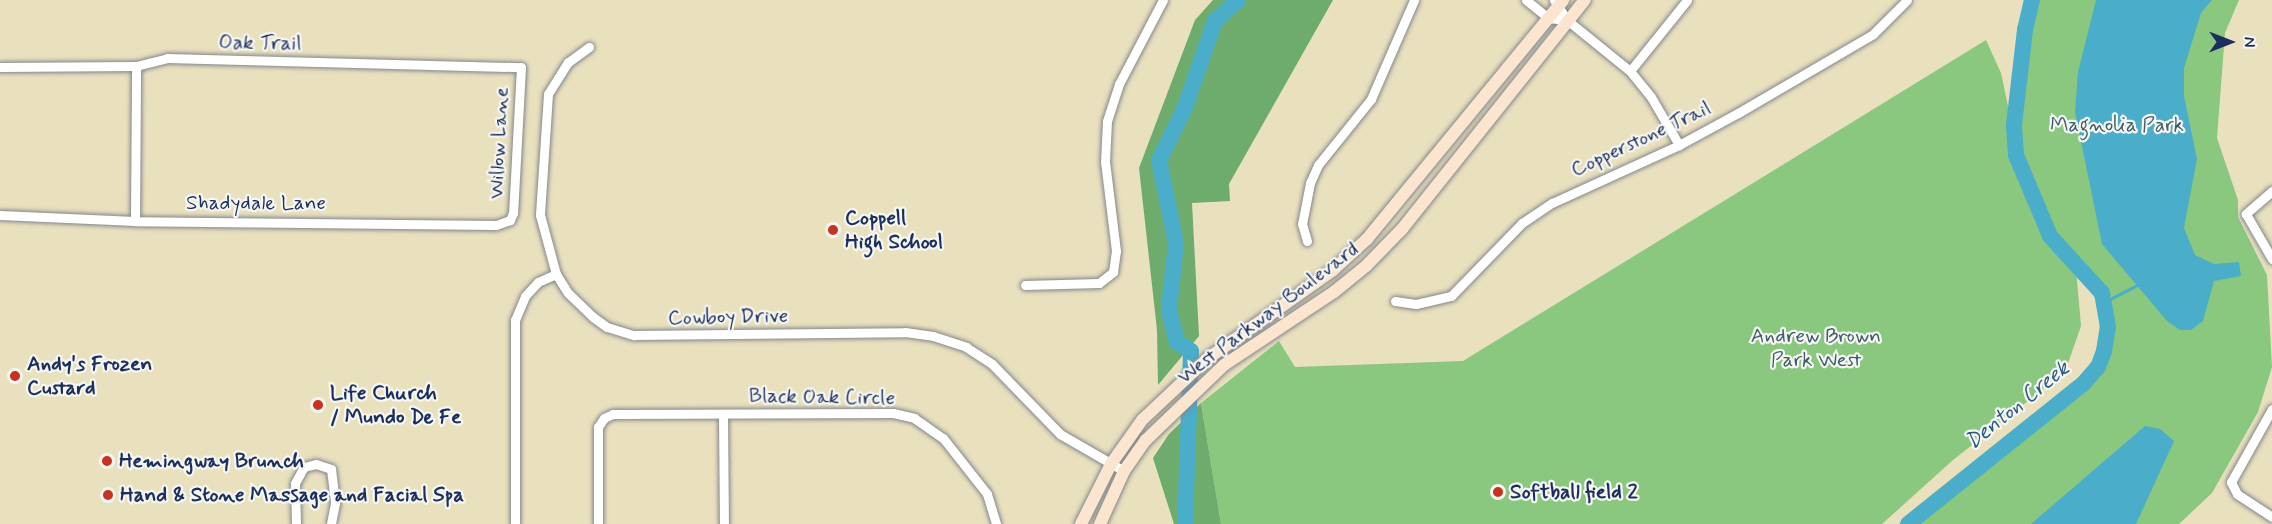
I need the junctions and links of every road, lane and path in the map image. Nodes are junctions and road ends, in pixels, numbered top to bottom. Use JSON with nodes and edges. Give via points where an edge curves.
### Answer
{"nodes":[{"id":1,"x":1162,"y":0,"type":"edge"},
{"id":2,"x":1414,"y":0,"type":"edge"},
{"id":3,"x":1526,"y":0,"type":"edge"},
{"id":4,"x":1585,"y":0,"type":"edge"},
{"id":5,"x":1687,"y":0,"type":"edge"},
{"id":6,"x":1559,"y":1,"type":"edge"},
{"id":7,"x":1901,"y":2,"type":"edge"},
{"id":8,"x":1548,"y":18,"type":"junction"},
{"id":9,"x":1568,"y":21,"type":"junction"},
{"id":10,"x":589,"y":47,"type":"dead end"},
{"id":11,"x":136,"y":66,"type":"junction"},
{"id":12,"x":521,"y":67,"type":"joint"},
{"id":13,"x":0,"y":68,"type":"edge"},
{"id":14,"x":1630,"y":70,"type":"junction"},
{"id":15,"x":1679,"y":145,"type":"junction"},
{"id":16,"x":2272,"y":191,"type":"edge"},
{"id":17,"x":0,"y":215,"type":"edge"},
{"id":18,"x":510,"y":220,"type":"joint"},
{"id":19,"x":135,"y":221,"type":"junction"},
{"id":20,"x":1306,"y":242,"type":"dead end"},
{"id":21,"x":2272,"y":259,"type":"edge"},
{"id":22,"x":556,"y":274,"type":"junction"},
{"id":23,"x":1025,"y":285,"type":"dead end"},
{"id":24,"x":1395,"y":301,"type":"dead end"},
{"id":25,"x":2272,"y":409,"type":"edge"},
{"id":26,"x":723,"y":414,"type":"junction"},
{"id":27,"x":1111,"y":464,"type":"junction"},
{"id":28,"x":1124,"y":471,"type":"junction"},
{"id":29,"x":2272,"y":518,"type":"edge"},
{"id":30,"x":296,"y":524,"type":"edge"},
{"id":31,"x":331,"y":524,"type":"edge"},
{"id":32,"x":515,"y":524,"type":"edge"},
{"id":33,"x":598,"y":524,"type":"edge"},
{"id":34,"x":724,"y":524,"type":"edge"},
{"id":35,"x":996,"y":524,"type":"edge"},
{"id":36,"x":1081,"y":524,"type":"edge"},
{"id":37,"x":1100,"y":524,"type":"edge"}],
"edges":[{"from":1,"to":23,"type":"street","via":[[1119,84],[1107,121],[1105,162],[1116,251],[1113,272],[1107,281],[1099,283]]},
{"from":2,"to":20,"type":"street","via":[[1371,99],[1318,165],[1310,183],[1302,224]]},
{"from":3,"to":8,"type":"street"},
{"from":4,"to":9,"type":"street","name":"West Parkway Boulevard"},
{"from":5,"to":14,"type":"street"},
{"from":6,"to":8,"type":"street","name":"West Parkway Boulevard"},
{"from":6,"to":9,"type":"street"},
{"from":7,"to":15,"type":"street","name":"Copperstone Trail","via":[[1873,33]]},
{"from":8,"to":9,"type":"street"},
{"from":8,"to":27,"type":"street","name":"West Parkway Boulevard","via":[[1367,239],[1333,270],[1208,359],[1157,405]]},
{"from":9,"to":14,"type":"street"},
{"from":9,"to":28,"type":"street","name":"West Parkway Boulevard","via":[[1402,229],[1366,266],[1207,379],[1160,424]]},
{"from":10,"to":22,"type":"street","name":"Cowboy Drive","via":[[568,62],[548,94],[540,215]]},
{"from":11,"to":12,"type":"street","name":"Oak Trail","via":[[167,58]]},
{"from":11,"to":13,"type":"street","name":"Oak Trail"},
{"from":11,"to":19,"type":"street"},
{"from":12,"to":18,"type":"street","name":"Willow Lane"},
{"from":14,"to":15,"type":"street"},
{"from":15,"to":24,"type":"street","name":"Copperstone Trail","via":[[1552,203],[1522,223],[1451,296],[1416,304]]},
{"from":16,"to":21,"type":"street","via":[[2246,209]]},
{"from":17,"to":19,"type":"street","name":"Shadydale Lane"},
{"from":18,"to":19,"type":"street","name":"Shadydale Lane","via":[[496,225]]},
{"from":22,"to":27,"type":"street","name":"Cowboy Drive","via":[[592,317],[607,327],[634,335],[905,332],[966,347],[992,364],[1060,435]]},
{"from":22,"to":32,"type":"street","via":[[538,282],[525,296],[515,320]]},
{"from":25,"to":29,"type":"street","via":[[2231,483],[2237,494]]},
{"from":26,"to":33,"type":"street","name":"Black Oak Circle","via":[[613,414],[598,428]]},
{"from":26,"to":34,"type":"street"},
{"from":26,"to":35,"type":"street","name":"Black Oak Circle","via":[[893,413],[914,418],[943,438],[987,494]]},
{"from":27,"to":28,"type":"street","name":"Cowboy Drive"},
{"from":27,"to":36,"type":"street","name":"West Parkway Boulevard"},
{"from":28,"to":37,"type":"street","name":"West Parkway Boulevard"},
{"from":30,"to":31,"type":"street","via":[[295,483],[304,467],[316,464],[331,469],[335,503]]}]}
